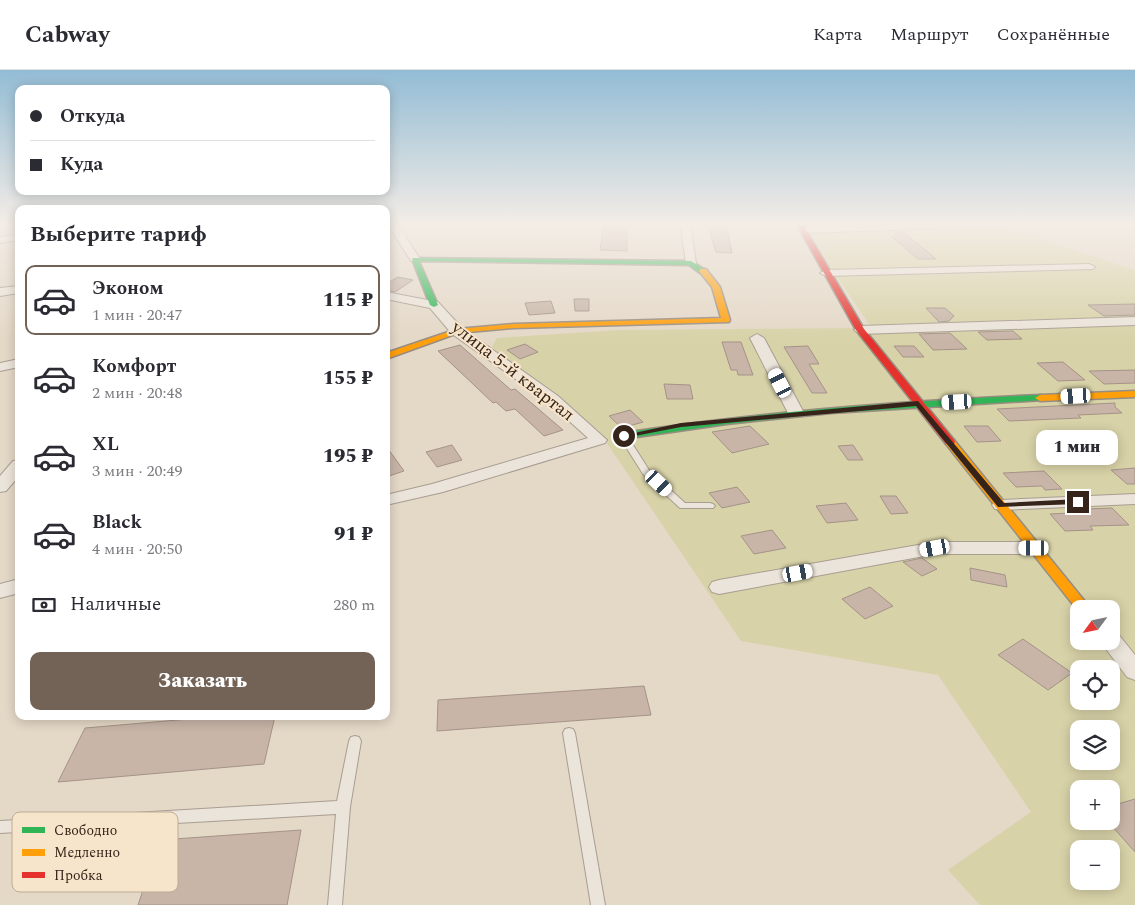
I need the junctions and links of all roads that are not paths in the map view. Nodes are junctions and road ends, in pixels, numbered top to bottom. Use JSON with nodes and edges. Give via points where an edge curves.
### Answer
{"nodes":[{"id":1,"x":416,"y":262,"type":"edge"},
{"id":2,"x":620,"y":262,"type":"edge"},
{"id":3,"x":820,"y":262,"type":"edge"},
{"id":4,"x":691,"y":263,"type":"joint"},
{"id":5,"x":1090,"y":267,"type":"dead end"},
{"id":6,"x":826,"y":273,"type":"junction"},
{"id":7,"x":15,"y":290,"type":"edge"},
{"id":8,"x":0,"y":292,"type":"edge"},
{"id":9,"x":390,"y":296,"type":"edge"},
{"id":10,"x":434,"y":305,"type":"junction"},
{"id":11,"x":1135,"y":321,"type":"edge"},
{"id":12,"x":860,"y":330,"type":"junction"},
{"id":13,"x":457,"y":331,"type":"junction"},
{"id":14,"x":757,"y":338,"type":"dead end"},
{"id":15,"x":390,"y":355,"type":"edge"},
{"id":16,"x":15,"y":364,"type":"edge"},
{"id":17,"x":0,"y":367,"type":"edge"},
{"id":18,"x":1135,"y":394,"type":"edge"},
{"id":19,"x":918,"y":403,"type":"junction"},
{"id":20,"x":796,"y":413,"type":"junction"},
{"id":21,"x":624,"y":436,"type":"joint"},
{"id":22,"x":15,"y":471,"type":"edge"},
{"id":23,"x":5,"y":486,"type":"edge"},
{"id":24,"x":390,"y":499,"type":"edge"},
{"id":25,"x":1135,"y":499,"type":"edge"},
{"id":26,"x":1001,"y":505,"type":"junction"},
{"id":27,"x":710,"y":506,"type":"dead end"},
{"id":28,"x":1034,"y":548,"type":"junction"},
{"id":29,"x":15,"y":587,"type":"edge"},
{"id":30,"x":719,"y":587,"type":"dead end"},
{"id":31,"x":0,"y":591,"type":"edge"},
{"id":32,"x":1077,"y":600,"type":"edge"},
{"id":33,"x":1120,"y":650,"type":"edge"},
{"id":34,"x":1132,"y":662,"type":"edge"},
{"id":35,"x":569,"y":733,"type":"dead end"},
{"id":36,"x":355,"y":741,"type":"dead end"},
{"id":37,"x":343,"y":806,"type":"junction"},
{"id":38,"x":178,"y":816,"type":"edge"},
{"id":39,"x":335,"y":905,"type":"edge"},
{"id":40,"x":598,"y":905,"type":"edge"}],
"edges":[{"from":1,"to":10,"type":"street"},
{"from":2,"to":4,"type":"street"},
{"from":3,"to":6,"type":"street"},
{"from":4,"to":13,"type":"street","via":[[712,279],[726,320],[514,326]]},
{"from":5,"to":6,"type":"street"},
{"from":6,"to":12,"type":"street"},
{"from":7,"to":8,"type":"street"},
{"from":9,"to":10,"type":"street"},
{"from":10,"to":13,"type":"street","name":"улица 5-й квартал"},
{"from":11,"to":12,"type":"street"},
{"from":12,"to":19,"type":"street"},
{"from":13,"to":15,"type":"street"},
{"from":13,"to":24,"type":"street","name":"улица 5-й квартал","via":[[553,398],[599,440]]},
{"from":14,"to":20,"type":"street"},
{"from":16,"to":17,"type":"street"},
{"from":18,"to":19,"type":"street"},
{"from":19,"to":20,"type":"street"},
{"from":19,"to":26,"type":"street"},
{"from":20,"to":21,"type":"street","via":[[681,425]]},
{"from":21,"to":27,"type":"lane","via":[[646,472],[683,506]]},
{"from":22,"to":23,"type":"street"},
{"from":25,"to":26,"type":"street"},
{"from":26,"to":28,"type":"street"},
{"from":28,"to":30,"type":"street","via":[[935,548]]},
{"from":28,"to":32,"type":"street"},
{"from":29,"to":31,"type":"street"},
{"from":33,"to":34,"type":"street"},
{"from":35,"to":40,"type":"lane"},
{"from":36,"to":37,"type":"lane"},
{"from":37,"to":38,"type":"lane"},
{"from":37,"to":39,"type":"lane"}]}
